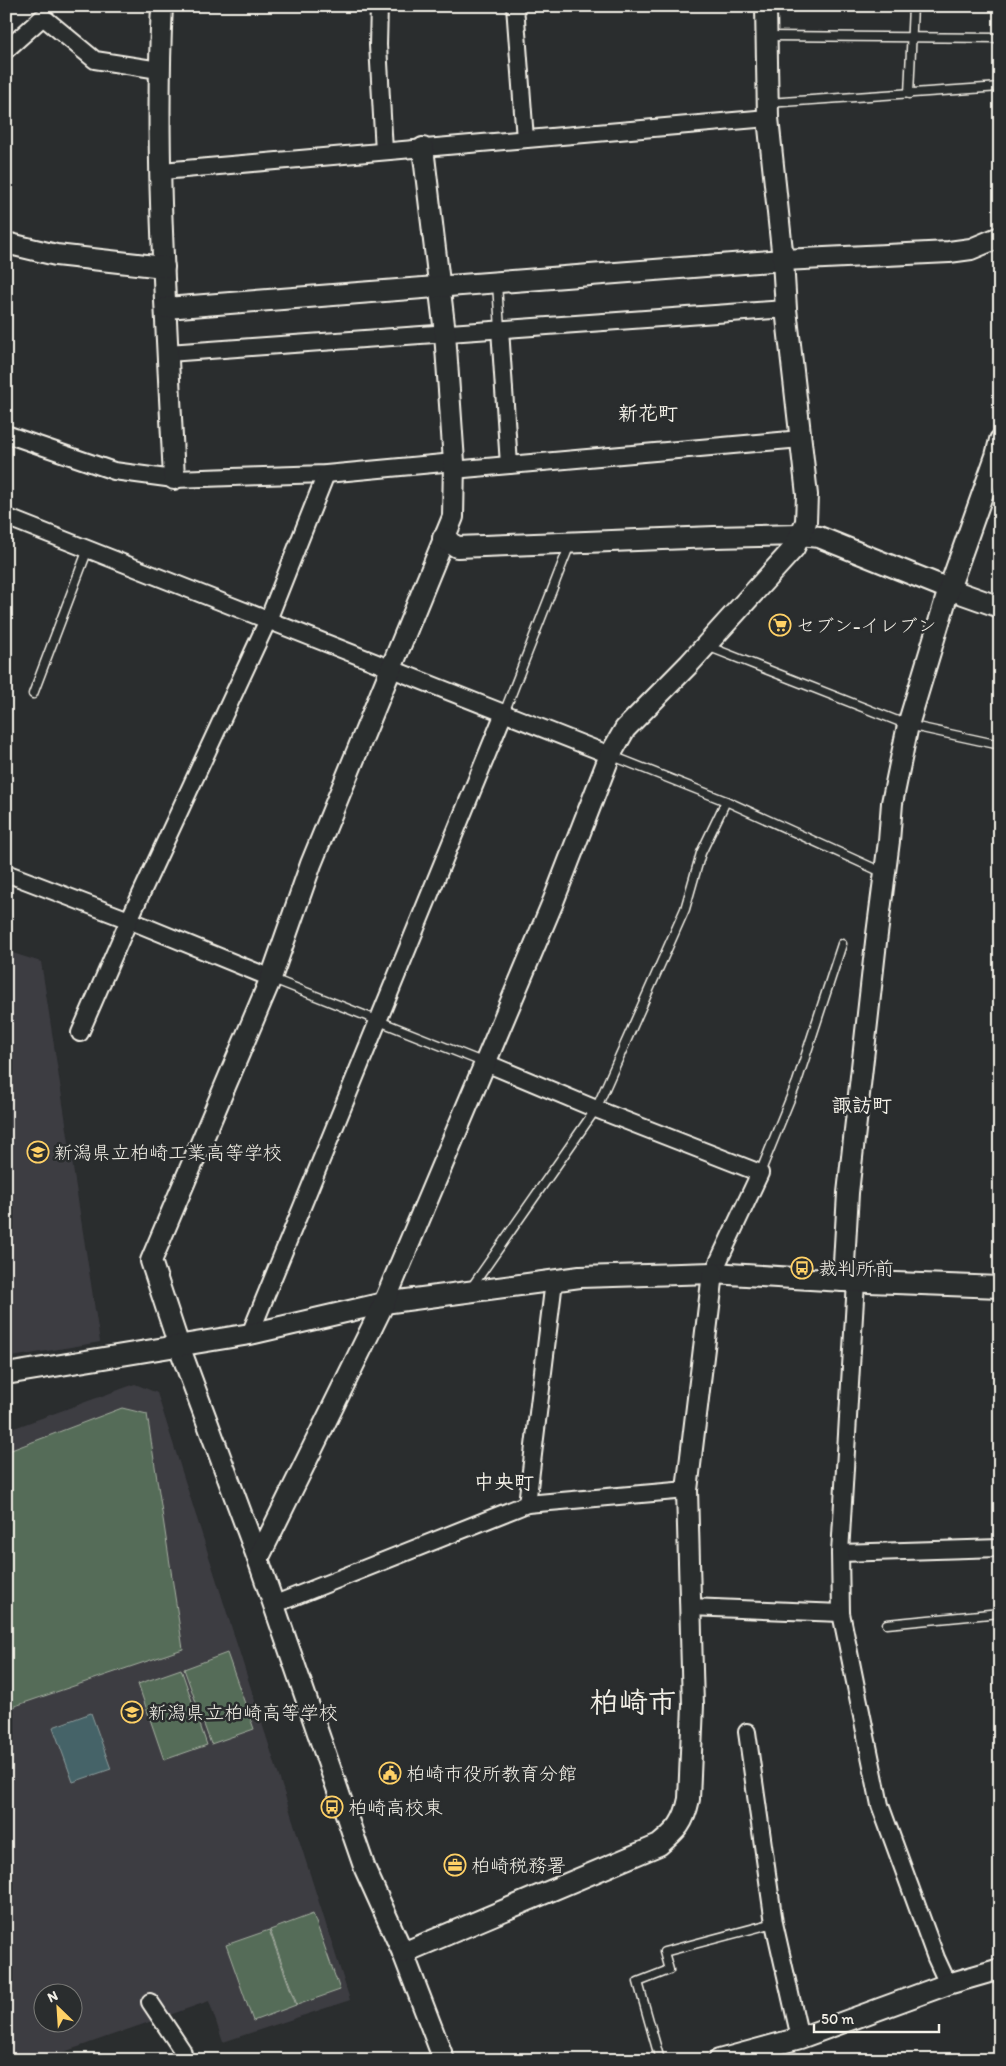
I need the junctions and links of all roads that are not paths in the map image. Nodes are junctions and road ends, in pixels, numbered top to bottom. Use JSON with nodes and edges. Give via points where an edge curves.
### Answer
{"nodes":[{"id":1,"x":162,"y":6,"type":"edge"},
{"id":2,"x":379,"y":6,"type":"edge"},
{"id":3,"x":515,"y":6,"type":"edge"},
{"id":4,"x":766,"y":6,"type":"edge"},
{"id":5,"x":913,"y":6,"type":"edge"},
{"id":6,"x":766,"y":36,"type":"junction"},
{"id":7,"x":912,"y":37,"type":"junction"},
{"id":8,"x":1000,"y":38,"type":"edge"},
{"id":9,"x":6,"y":50,"type":"edge"},
{"id":10,"x":159,"y":70,"type":"junction"},
{"id":11,"x":1000,"y":87,"type":"edge"},
{"id":12,"x":909,"y":94,"type":"junction"},
{"id":13,"x":768,"y":111,"type":"junction"},
{"id":14,"x":525,"y":139,"type":"junction"},
{"id":15,"x":423,"y":148,"type":"junction"},
{"id":16,"x":384,"y":152,"type":"junction"},
{"id":17,"x":162,"y":171,"type":"junction"},
{"id":18,"x":1000,"y":237,"type":"edge"},
{"id":19,"x":6,"y":243,"type":"edge"},
{"id":20,"x":783,"y":260,"type":"junction"},
{"id":21,"x":164,"y":267,"type":"junction"},
{"id":22,"x":497,"y":282,"type":"junction"},
{"id":23,"x":440,"y":287,"type":"junction"},
{"id":24,"x":166,"y":308,"type":"junction"},
{"id":25,"x":786,"y":309,"type":"junction"},
{"id":26,"x":500,"y":329,"type":"junction"},
{"id":27,"x":446,"y":333,"type":"junction"},
{"id":28,"x":168,"y":353,"type":"junction"},
{"id":29,"x":6,"y":434,"type":"edge"},
{"id":30,"x":801,"y":439,"type":"junction"},
{"id":31,"x":1000,"y":440,"type":"edge"},
{"id":32,"x":509,"y":465,"type":"junction"},
{"id":33,"x":454,"y":466,"type":"junction"},
{"id":34,"x":326,"y":474,"type":"junction"},
{"id":35,"x":174,"y":480,"type":"junction"},
{"id":36,"x":6,"y":517,"type":"edge"},
{"id":37,"x":801,"y":535,"type":"junction"},
{"id":38,"x":443,"y":538,"type":"junction"},
{"id":39,"x":570,"y":544,"type":"junction"},
{"id":40,"x":88,"y":549,"type":"junction"},
{"id":41,"x":949,"y":589,"type":"junction"},
{"id":42,"x":1000,"y":607,"type":"edge"},
{"id":43,"x":268,"y":620,"type":"junction"},
{"id":44,"x":706,"y":646,"type":"junction"},
{"id":45,"x":390,"y":668,"type":"junction"},
{"id":46,"x":33,"y":694,"type":"dead end"},
{"id":47,"x":504,"y":713,"type":"junction"},
{"id":48,"x":908,"y":725,"type":"junction"},
{"id":49,"x":1000,"y":745,"type":"edge"},
{"id":50,"x":610,"y":756,"type":"junction"},
{"id":51,"x":726,"y":800,"type":"junction"},
{"id":52,"x":6,"y":873,"type":"edge"},
{"id":53,"x":885,"y":874,"type":"junction"},
{"id":54,"x":129,"y":920,"type":"junction"},
{"id":55,"x":842,"y":944,"type":"dead end"},
{"id":56,"x":271,"y":978,"type":"junction"},
{"id":57,"x":379,"y":1022,"type":"junction"},
{"id":58,"x":80,"y":1033,"type":"dead end"},
{"id":59,"x":486,"y":1063,"type":"junction"},
{"id":60,"x":596,"y":1109,"type":"junction"},
{"id":61,"x":760,"y":1173,"type":"junction"},
{"id":62,"x":713,"y":1273,"type":"junction"},
{"id":63,"x":554,"y":1281,"type":"junction"},
{"id":64,"x":850,"y":1282,"type":"junction"},
{"id":65,"x":1000,"y":1287,"type":"edge"},
{"id":66,"x":469,"y":1292,"type":"junction"},
{"id":67,"x":384,"y":1303,"type":"junction"},
{"id":68,"x":250,"y":1334,"type":"junction"},
{"id":69,"x":178,"y":1346,"type":"junction"},
{"id":70,"x":6,"y":1374,"type":"edge"},
{"id":71,"x":687,"y":1490,"type":"junction"},
{"id":72,"x":527,"y":1504,"type":"junction"},
{"id":73,"x":1000,"y":1548,"type":"edge"},
{"id":74,"x":840,"y":1553,"type":"junction"},
{"id":75,"x":258,"y":1559,"type":"junction"},
{"id":76,"x":273,"y":1605,"type":"junction"},
{"id":77,"x":690,"y":1607,"type":"junction"},
{"id":78,"x":841,"y":1613,"type":"junction"},
{"id":79,"x":1000,"y":1613,"type":"edge"},
{"id":80,"x":887,"y":1624,"type":"dead end"},
{"id":81,"x":747,"y":1732,"type":"dead end"},
{"id":82,"x":774,"y":1923,"type":"junction"},
{"id":83,"x":403,"y":1953,"type":"junction"},
{"id":84,"x":1000,"y":1969,"type":"edge"},
{"id":85,"x":948,"y":1984,"type":"junction"},
{"id":86,"x":150,"y":2002,"type":"dead end"},
{"id":87,"x":800,"y":2038,"type":"junction"},
{"id":88,"x":186,"y":2060,"type":"edge"},
{"id":89,"x":444,"y":2060,"type":"edge"},
{"id":90,"x":660,"y":2060,"type":"edge"},
{"id":91,"x":719,"y":2060,"type":"edge"}],
"edges":[{"from":1,"to":10,"type":"street"},
{"from":2,"to":16,"type":"street"},
{"from":3,"to":14,"type":"street"},
{"from":4,"to":6,"type":"street"},
{"from":5,"to":7,"type":"lane"},
{"from":6,"to":7,"type":"lane"},
{"from":6,"to":13,"type":"street"},
{"from":7,"to":8,"type":"lane"},
{"from":7,"to":12,"type":"lane"},
{"from":9,"to":10,"type":"street","via":[[43,17],[95,60]]},
{"from":10,"to":17,"type":"street"},
{"from":11,"to":12,"type":"lane"},
{"from":12,"to":13,"type":"lane"},
{"from":13,"to":14,"type":"street"},
{"from":13,"to":20,"type":"street"},
{"from":14,"to":15,"type":"street"},
{"from":15,"to":16,"type":"street"},
{"from":15,"to":23,"type":"street"},
{"from":16,"to":17,"type":"street"},
{"from":17,"to":21,"type":"street"},
{"from":18,"to":20,"type":"street","via":[[949,252]]},
{"from":19,"to":21,"type":"street","via":[[56,255]]},
{"from":20,"to":22,"type":"street"},
{"from":20,"to":25,"type":"street"},
{"from":21,"to":24,"type":"street"},
{"from":22,"to":23,"type":"street"},
{"from":22,"to":26,"type":"lane"},
{"from":23,"to":24,"type":"street"},
{"from":23,"to":27,"type":"street"},
{"from":24,"to":28,"type":"street"},
{"from":25,"to":26,"type":"street"},
{"from":25,"to":30,"type":"street"},
{"from":26,"to":27,"type":"street"},
{"from":26,"to":32,"type":"street"},
{"from":27,"to":28,"type":"street"},
{"from":27,"to":33,"type":"street"},
{"from":28,"to":35,"type":"street"},
{"from":29,"to":35,"type":"street","via":[[114,471]]},
{"from":30,"to":32,"type":"street"},
{"from":30,"to":37,"type":"street","via":[[807,494],[806,522]]},
{"from":31,"to":41,"type":"street"},
{"from":32,"to":33,"type":"street"},
{"from":33,"to":34,"type":"street"},
{"from":33,"to":38,"type":"street","via":[[453,517]]},
{"from":34,"to":35,"type":"street"},
{"from":34,"to":43,"type":"street"},
{"from":36,"to":40,"type":"street"},
{"from":37,"to":39,"type":"street"},
{"from":37,"to":41,"type":"street","via":[[819,537]]},
{"from":37,"to":44,"type":"street","via":[[794,548]]},
{"from":38,"to":39,"type":"street","via":[[457,547]]},
{"from":38,"to":45,"type":"street"},
{"from":39,"to":47,"type":"lane"},
{"from":40,"to":43,"type":"street"},
{"from":40,"to":46,"type":"lane"},
{"from":41,"to":42,"type":"street"},
{"from":41,"to":48,"type":"street"},
{"from":43,"to":45,"type":"street"},
{"from":43,"to":54,"type":"street"},
{"from":44,"to":48,"type":"lane"},
{"from":44,"to":50,"type":"street","via":[[625,729]]},
{"from":45,"to":47,"type":"street"},
{"from":45,"to":56,"type":"street","via":[[311,864]]},
{"from":47,"to":50,"type":"street"},
{"from":47,"to":57,"type":"street"},
{"from":48,"to":49,"type":"lane"},
{"from":48,"to":53,"type":"street","via":[[892,803]]},
{"from":50,"to":51,"type":"lane"},
{"from":50,"to":59,"type":"street"},
{"from":51,"to":53,"type":"lane"},
{"from":51,"to":60,"type":"lane","via":[[701,853],[685,909]]},
{"from":52,"to":54,"type":"street"},
{"from":53,"to":64,"type":"street","via":[[848,1193]]},
{"from":54,"to":56,"type":"street"},
{"from":54,"to":58,"type":"street"},
{"from":55,"to":61,"type":"lane","via":[[797,1082]]},
{"from":56,"to":57,"type":"lane"},
{"from":56,"to":69,"type":"street","via":[[150,1261]]},
{"from":57,"to":59,"type":"lane"},
{"from":57,"to":68,"type":"street"},
{"from":59,"to":60,"type":"street"},
{"from":59,"to":67,"type":"street"},
{"from":60,"to":61,"type":"street"},
{"from":60,"to":66,"type":"lane"},
{"from":61,"to":62,"type":"street"},
{"from":62,"to":63,"type":"street","via":[[580,1277]]},
{"from":62,"to":64,"type":"street"},
{"from":62,"to":71,"type":"street"},
{"from":63,"to":66,"type":"street"},
{"from":63,"to":72,"type":"street"},
{"from":64,"to":65,"type":"street"},
{"from":64,"to":74,"type":"street"},
{"from":66,"to":67,"type":"street"},
{"from":67,"to":68,"type":"street"},
{"from":67,"to":75,"type":"street"},
{"from":68,"to":69,"type":"street"},
{"from":69,"to":70,"type":"street"},
{"from":69,"to":75,"type":"street"},
{"from":71,"to":72,"type":"street"},
{"from":71,"to":77,"type":"street"},
{"from":72,"to":76,"type":"street"},
{"from":73,"to":74,"type":"street"},
{"from":74,"to":78,"type":"street"},
{"from":75,"to":76,"type":"street"},
{"from":76,"to":83,"type":"street","via":[[365,1869]]},
{"from":77,"to":78,"type":"street"},
{"from":77,"to":83,"type":"street","via":[[693,1714],[689,1799],[680,1826],[659,1845]]},
{"from":78,"to":85,"type":"street","via":[[880,1805]]},
{"from":79,"to":80,"type":"lane"},
{"from":81,"to":82,"type":"street"},
{"from":82,"to":87,"type":"street"},
{"from":82,"to":90,"type":"lane","via":[[664,1952],[669,1970],[638,1982]]},
{"from":83,"to":89,"type":"street"},
{"from":84,"to":85,"type":"street"},
{"from":85,"to":87,"type":"street"},
{"from":86,"to":88,"type":"street"},
{"from":87,"to":91,"type":"street"}]}
